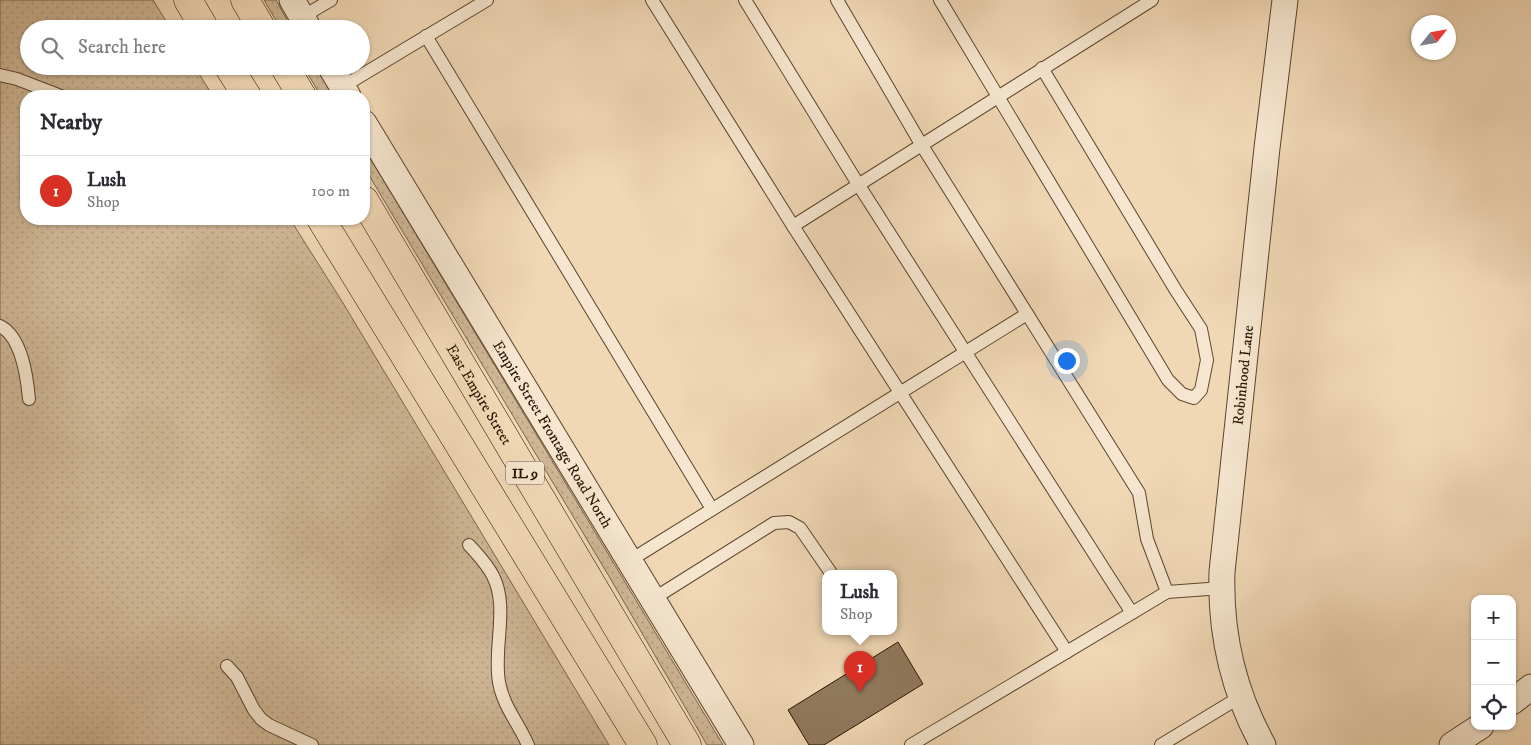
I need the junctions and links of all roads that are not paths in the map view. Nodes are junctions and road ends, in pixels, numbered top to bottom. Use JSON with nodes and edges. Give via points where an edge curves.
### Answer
{"nodes":[{"id":1,"x":188,"y":0,"type":"edge"},
{"id":2,"x":244,"y":0,"type":"edge"},
{"id":3,"x":331,"y":0,"type":"edge"},
{"id":4,"x":487,"y":0,"type":"edge"},
{"id":5,"x":652,"y":0,"type":"edge"},
{"id":6,"x":745,"y":0,"type":"edge"},
{"id":7,"x":837,"y":0,"type":"edge"},
{"id":8,"x":940,"y":0,"type":"edge"},
{"id":9,"x":1152,"y":0,"type":"edge"},
{"id":10,"x":1285,"y":0,"type":"edge"},
{"id":11,"x":301,"y":15,"type":"edge"},
{"id":12,"x":200,"y":20,"type":"edge"},
{"id":13,"x":256,"y":20,"type":"edge"},
{"id":14,"x":426,"y":36,"type":"junction"},
{"id":15,"x":370,"y":67,"type":"edge"},
{"id":16,"x":1042,"y":68,"type":"junction"},
{"id":17,"x":0,"y":75,"type":"edge"},
{"id":18,"x":234,"y":75,"type":"edge"},
{"id":19,"x":289,"y":75,"type":"edge"},
{"id":20,"x":355,"y":75,"type":"edge"},
{"id":21,"x":340,"y":83,"type":"edge"},
{"id":22,"x":45,"y":90,"type":"edge"},
{"id":23,"x":243,"y":90,"type":"edge"},
{"id":24,"x":298,"y":90,"type":"edge"},
{"id":25,"x":998,"y":96,"type":"junction"},
{"id":26,"x":370,"y":133,"type":"edge"},
{"id":27,"x":921,"y":144,"type":"junction"},
{"id":28,"x":858,"y":184,"type":"junction"},
{"id":29,"x":370,"y":210,"type":"edge"},
{"id":30,"x":325,"y":225,"type":"edge"},
{"id":31,"x":793,"y":226,"type":"junction"},
{"id":32,"x":1027,"y":314,"type":"junction"},
{"id":33,"x":0,"y":326,"type":"edge"},
{"id":34,"x":966,"y":352,"type":"junction"},
{"id":35,"x":900,"y":392,"type":"junction"},
{"id":36,"x":29,"y":399,"type":"dead end"},
{"id":37,"x":712,"y":509,"type":"junction"},
{"id":38,"x":469,"y":546,"type":"dead end"},
{"id":39,"x":629,"y":561,"type":"junction"},
{"id":40,"x":829,"y":570,"type":"edge"},
{"id":41,"x":1222,"y":588,"type":"junction"},
{"id":42,"x":1166,"y":592,"type":"junction"},
{"id":43,"x":653,"y":599,"type":"junction"},
{"id":44,"x":1132,"y":613,"type":"junction"},
{"id":45,"x":1067,"y":652,"type":"junction"},
{"id":46,"x":227,"y":666,"type":"dead end"},
{"id":47,"x":1531,"y":687,"type":"edge"},
{"id":48,"x":1240,"y":698,"type":"junction"},
{"id":49,"x":1516,"y":699,"type":"edge"},
{"id":50,"x":1476,"y":730,"type":"edge"},
{"id":51,"x":312,"y":745,"type":"edge"},
{"id":52,"x":528,"y":745,"type":"edge"},
{"id":53,"x":643,"y":745,"type":"edge"},
{"id":54,"x":687,"y":745,"type":"edge"},
{"id":55,"x":741,"y":745,"type":"edge"},
{"id":56,"x":911,"y":745,"type":"edge"},
{"id":57,"x":1161,"y":745,"type":"edge"},
{"id":58,"x":1262,"y":745,"type":"edge"},
{"id":59,"x":1452,"y":745,"type":"edge"}],
"edges":[{"from":1,"to":12,"type":"main road"},
{"from":2,"to":13,"type":"main road"},
{"from":3,"to":11,"type":"lane"},
{"from":4,"to":14,"type":"lane"},
{"from":5,"to":31,"type":"lane"},
{"from":6,"to":28,"type":"lane"},
{"from":7,"to":27,"type":"lane"},
{"from":8,"to":25,"type":"lane"},
{"from":9,"to":16,"type":"lane"},
{"from":10,"to":41,"type":"street","name":"Robinhood Lane"},
{"from":14,"to":15,"type":"lane"},
{"from":14,"to":37,"type":"lane"},
{"from":16,"to":25,"type":"lane"},
{"from":16,"to":25,"type":"lane","via":[[1201,328],[1207,360],[1201,390],[1194,398],[1182,394],[1168,380]]},
{"from":17,"to":22,"type":"lane"},
{"from":18,"to":23,"type":"main road"},
{"from":19,"to":24,"type":"main road"},
{"from":20,"to":21,"type":"lane"},
{"from":25,"to":27,"type":"lane"},
{"from":26,"to":39,"type":"street","name":"Empire Street Frontage Road North"},
{"from":27,"to":28,"type":"lane"},
{"from":27,"to":32,"type":"lane"},
{"from":28,"to":31,"type":"lane"},
{"from":28,"to":34,"type":"lane"},
{"from":29,"to":54,"type":"main road","name":"East Empire Street","number":"IL 9"},
{"from":30,"to":53,"type":"main road","number":"IL 9"},
{"from":31,"to":35,"type":"lane"},
{"from":32,"to":34,"type":"lane"},
{"from":32,"to":42,"type":"lane","via":[[1139,493],[1147,539]]},
{"from":33,"to":36,"type":"lane","via":[[11,334],[23,360]]},
{"from":34,"to":35,"type":"lane"},
{"from":34,"to":44,"type":"lane"},
{"from":35,"to":37,"type":"lane"},
{"from":35,"to":45,"type":"lane"},
{"from":37,"to":39,"type":"lane"},
{"from":38,"to":52,"type":"lane","via":[[490,571],[497,589],[501,692]]},
{"from":39,"to":43,"type":"street","name":"Empire Street Frontage Road North"},
{"from":40,"to":43,"type":"lane","via":[[800,528],[789,522],[774,523]]},
{"from":41,"to":42,"type":"lane"},
{"from":41,"to":48,"type":"street","name":"Robinhood Lane","via":[[1230,665]]},
{"from":42,"to":44,"type":"lane"},
{"from":43,"to":55,"type":"street","name":"Empire Street Frontage Road North"},
{"from":44,"to":45,"type":"lane"},
{"from":45,"to":56,"type":"lane"},
{"from":46,"to":51,"type":"lane","via":[[261,719],[269,726]]},
{"from":47,"to":49,"type":"street"},
{"from":48,"to":57,"type":"lane"},
{"from":48,"to":58,"type":"street","name":"Robinhood Lane"},
{"from":50,"to":59,"type":"street"}]}
